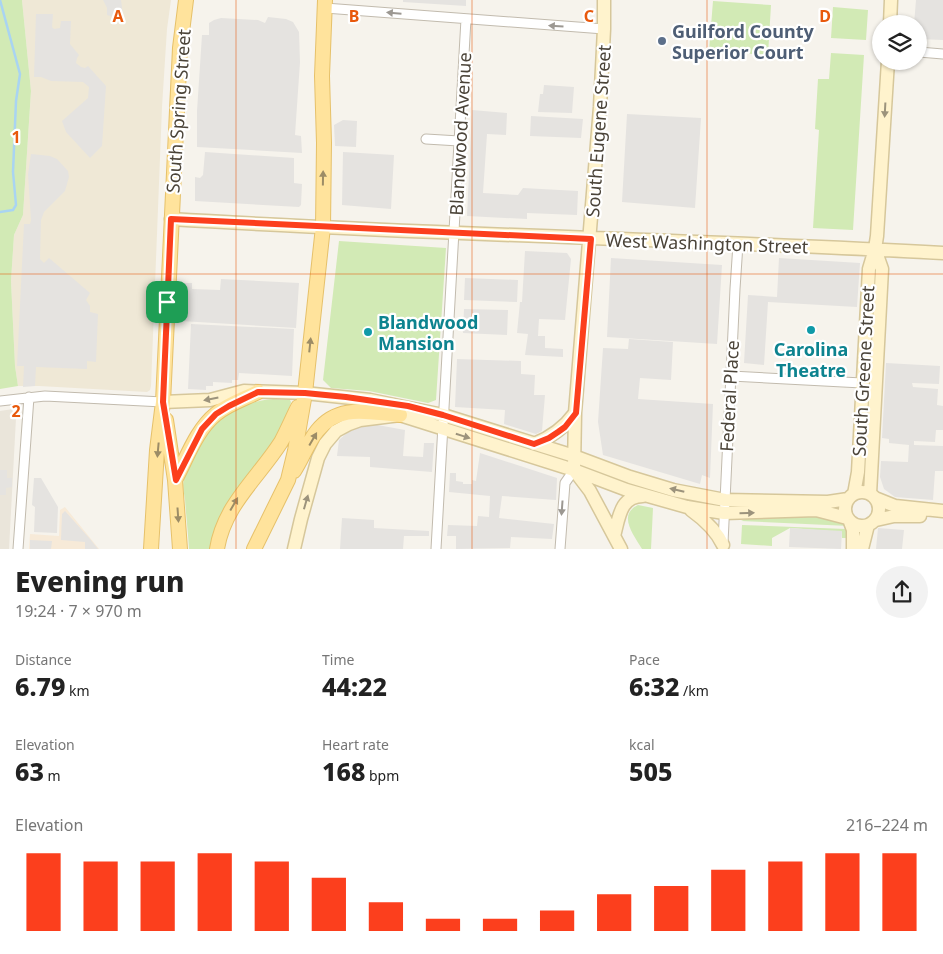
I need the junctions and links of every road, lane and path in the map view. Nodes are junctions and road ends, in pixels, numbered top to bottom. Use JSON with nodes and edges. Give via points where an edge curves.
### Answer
{"nodes":[{"id":1,"x":186,"y":0,"type":"edge"},
{"id":2,"x":604,"y":0,"type":"edge"},
{"id":3,"x":891,"y":0,"type":"edge"},
{"id":4,"x":325,"y":4,"type":"edge"},
{"id":5,"x":890,"y":15,"type":"edge"},
{"id":6,"x":466,"y":19,"type":"junction"},
{"id":7,"x":604,"y":29,"type":"junction"},
{"id":8,"x":927,"y":53,"type":"edge"},
{"id":9,"x":943,"y":54,"type":"edge"},
{"id":10,"x":887,"y":70,"type":"edge"},
{"id":11,"x":426,"y":139,"type":"dead end"},
{"id":12,"x":459,"y":141,"type":"junction"},
{"id":13,"x":171,"y":219,"type":"junction"},
{"id":14,"x":323,"y":227,"type":"junction"},
{"id":15,"x":454,"y":232,"type":"junction"},
{"id":16,"x":591,"y":239,"type":"junction"},
{"id":17,"x":738,"y":244,"type":"junction"},
{"id":18,"x":875,"y":249,"type":"junction"},
{"id":19,"x":943,"y":253,"type":"edge"},
{"id":20,"x":730,"y":376,"type":"junction"},
{"id":21,"x":862,"y":383,"type":"junction"},
{"id":22,"x":258,"y":392,"type":"junction"},
{"id":23,"x":305,"y":393,"type":"junction"},
{"id":24,"x":29,"y":397,"type":"junction"},
{"id":25,"x":0,"y":401,"type":"edge"},
{"id":26,"x":163,"y":402,"type":"junction"},
{"id":27,"x":576,"y":413,"type":"junction"},
{"id":28,"x":400,"y":415,"type":"junction"},
{"id":29,"x":443,"y":415,"type":"junction"},
{"id":30,"x":443,"y":430,"type":"junction"},
{"id":31,"x":534,"y":444,"type":"junction"},
{"id":32,"x":574,"y":456,"type":"junction"},
{"id":33,"x":574,"y":470,"type":"junction"},
{"id":34,"x":176,"y":480,"type":"junction"},
{"id":35,"x":288,"y":480,"type":"junction"},
{"id":36,"x":647,"y":496,"type":"junction"},
{"id":37,"x":851,"y":496,"type":"junction"},
{"id":38,"x":873,"y":496,"type":"junction"},
{"id":39,"x":725,"y":500,"type":"junction"},
{"id":40,"x":687,"y":507,"type":"junction"},
{"id":41,"x":943,"y":511,"type":"edge"},
{"id":42,"x":724,"y":513,"type":"junction"},
{"id":43,"x":943,"y":518,"type":"edge"},
{"id":44,"x":849,"y":520,"type":"junction"},
{"id":45,"x":872,"y":522,"type":"junction"},
{"id":46,"x":614,"y":536,"type":"junction"},
{"id":47,"x":723,"y":547,"type":"edge"},
{"id":48,"x":18,"y":549,"type":"edge"},
{"id":49,"x":151,"y":549,"type":"edge"},
{"id":50,"x":180,"y":549,"type":"edge"},
{"id":51,"x":217,"y":549,"type":"edge"},
{"id":52,"x":254,"y":549,"type":"edge"},
{"id":53,"x":294,"y":549,"type":"edge"},
{"id":54,"x":436,"y":549,"type":"edge"},
{"id":55,"x":560,"y":549,"type":"edge"},
{"id":56,"x":621,"y":549,"type":"edge"},
{"id":57,"x":853,"y":549,"type":"edge"},
{"id":58,"x":862,"y":549,"type":"edge"}],
"edges":[{"from":1,"to":13,"type":"main road","name":"South Spring Street","via":[[180,48]]},
{"from":2,"to":7,"type":"street","name":"South Eugene Street"},
{"from":3,"to":5,"type":"street"},
{"from":6,"to":4,"type":"street","one_way":true},
{"from":14,"to":4,"type":"main road","one_way":true},
{"from":7,"to":6,"type":"street","one_way":true},
{"from":6,"to":12,"type":"street","name":"Blandwood Avenue"},
{"from":7,"to":16,"type":"street","name":"South Eugene Street"},
{"from":8,"to":9,"type":"street"},
{"from":10,"to":18,"type":"street","name":"South Greene Street","one_way":true},
{"from":11,"to":12,"type":"street"},
{"from":12,"to":15,"type":"street","name":"Blandwood Avenue"},
{"from":13,"to":14,"type":"street","name":"West Washington Street"},
{"from":13,"to":26,"type":"main road","name":"South Spring Street"},
{"from":14,"to":15,"type":"street","name":"West Washington Street"},
{"from":23,"to":14,"type":"main road","one_way":true},
{"from":15,"to":16,"type":"street","name":"West Washington Street"},
{"from":15,"to":29,"type":"street","name":"Blandwood Avenue"},
{"from":16,"to":17,"type":"street","name":"West Washington Street"},
{"from":16,"to":27,"type":"street","name":"South Eugene Street"},
{"from":17,"to":18,"type":"street","name":"West Washington Street"},
{"from":17,"to":20,"type":"street","name":"Federal Place"},
{"from":18,"to":19,"type":"street","name":"West Washington Street"},
{"from":18,"to":21,"type":"street","name":"South Greene Street","via":[[869,269]]},
{"from":18,"to":38,"type":"street","name":"South Greene Street","via":[[882,269]]},
{"from":20,"to":21,"type":"street"},
{"from":20,"to":39,"type":"street","name":"Federal Place"},
{"from":21,"to":37,"type":"street","name":"South Greene Street","via":[[858,472]]},
{"from":22,"to":23,"type":"street"},
{"from":22,"to":26,"type":"street","one_way":true,"via":[[244,391],[199,401]]},
{"from":22,"to":34,"type":"main road","via":[[216,414],[202,429]]},
{"from":23,"to":29,"type":"street","via":[[370,400]]},
{"from":23,"to":35,"type":"main road"},
{"from":51,"to":23,"type":"main road","one_way":true,"via":[[221,529],[235,501],[281,442]]},
{"from":24,"to":25,"type":"street"},
{"from":24,"to":26,"type":"street"},
{"from":24,"to":48,"type":"street"},
{"from":26,"to":34,"type":"main road"},
{"from":26,"to":49,"type":"main road","one_way":true},
{"from":27,"to":31,"type":"street","via":[[565,427]]},
{"from":27,"to":32,"type":"street","name":"South Eugene Street"},
{"from":28,"to":30,"type":"street"},
{"from":35,"to":28,"type":"main road","one_way":true,"via":[[317,430],[329,420],[354,411]]},
{"from":53,"to":28,"type":"street","one_way":true,"via":[[318,458],[325,444],[336,431],[349,424]]},
{"from":29,"to":30,"type":"street","name":"Blandwood Avenue"},
{"from":29,"to":31,"type":"street"},
{"from":30,"to":33,"type":"street","one_way":true},
{"from":30,"to":54,"type":"street","name":"Blandwood Avenue"},
{"from":31,"to":32,"type":"street"},
{"from":32,"to":33,"type":"street","name":"South Eugene Street"},
{"from":39,"to":32,"type":"street","one_way":true,"via":[[673,490]]},
{"from":33,"to":36,"type":"street"},
{"from":33,"to":46,"type":"street","via":[[590,490]]},
{"from":33,"to":55,"type":"street","one_way":true,"via":[[565,483]]},
{"from":34,"to":50,"type":"main road","one_way":true},
{"from":35,"to":52,"type":"main road"},
{"from":36,"to":40,"type":"street"},
{"from":36,"to":46,"type":"street","via":[[630,498],[625,503]]},
{"from":37,"to":38,"type":"street","via":[[862,492]]},
{"from":37,"to":39,"type":"street","via":[[828,502]]},
{"from":37,"to":44,"type":"street","via":[[845,507]]},
{"from":38,"to":41,"type":"street","via":[[895,506]]},
{"from":38,"to":45,"type":"street","via":[[879,506]]},
{"from":39,"to":42,"type":"street","name":"Federal Place"},
{"from":40,"to":42,"type":"street"},
{"from":40,"to":47,"type":"street","via":[[718,534]]},
{"from":42,"to":44,"type":"street","one_way":true,"via":[[808,509]]},
{"from":42,"to":47,"type":"street","name":"Federal Place"},
{"from":43,"to":45,"type":"street","via":[[894,516]]},
{"from":44,"to":45,"type":"street","via":[[860,526]]},
{"from":44,"to":57,"type":"street"},
{"from":45,"to":58,"type":"street"},
{"from":46,"to":56,"type":"street"}]}
